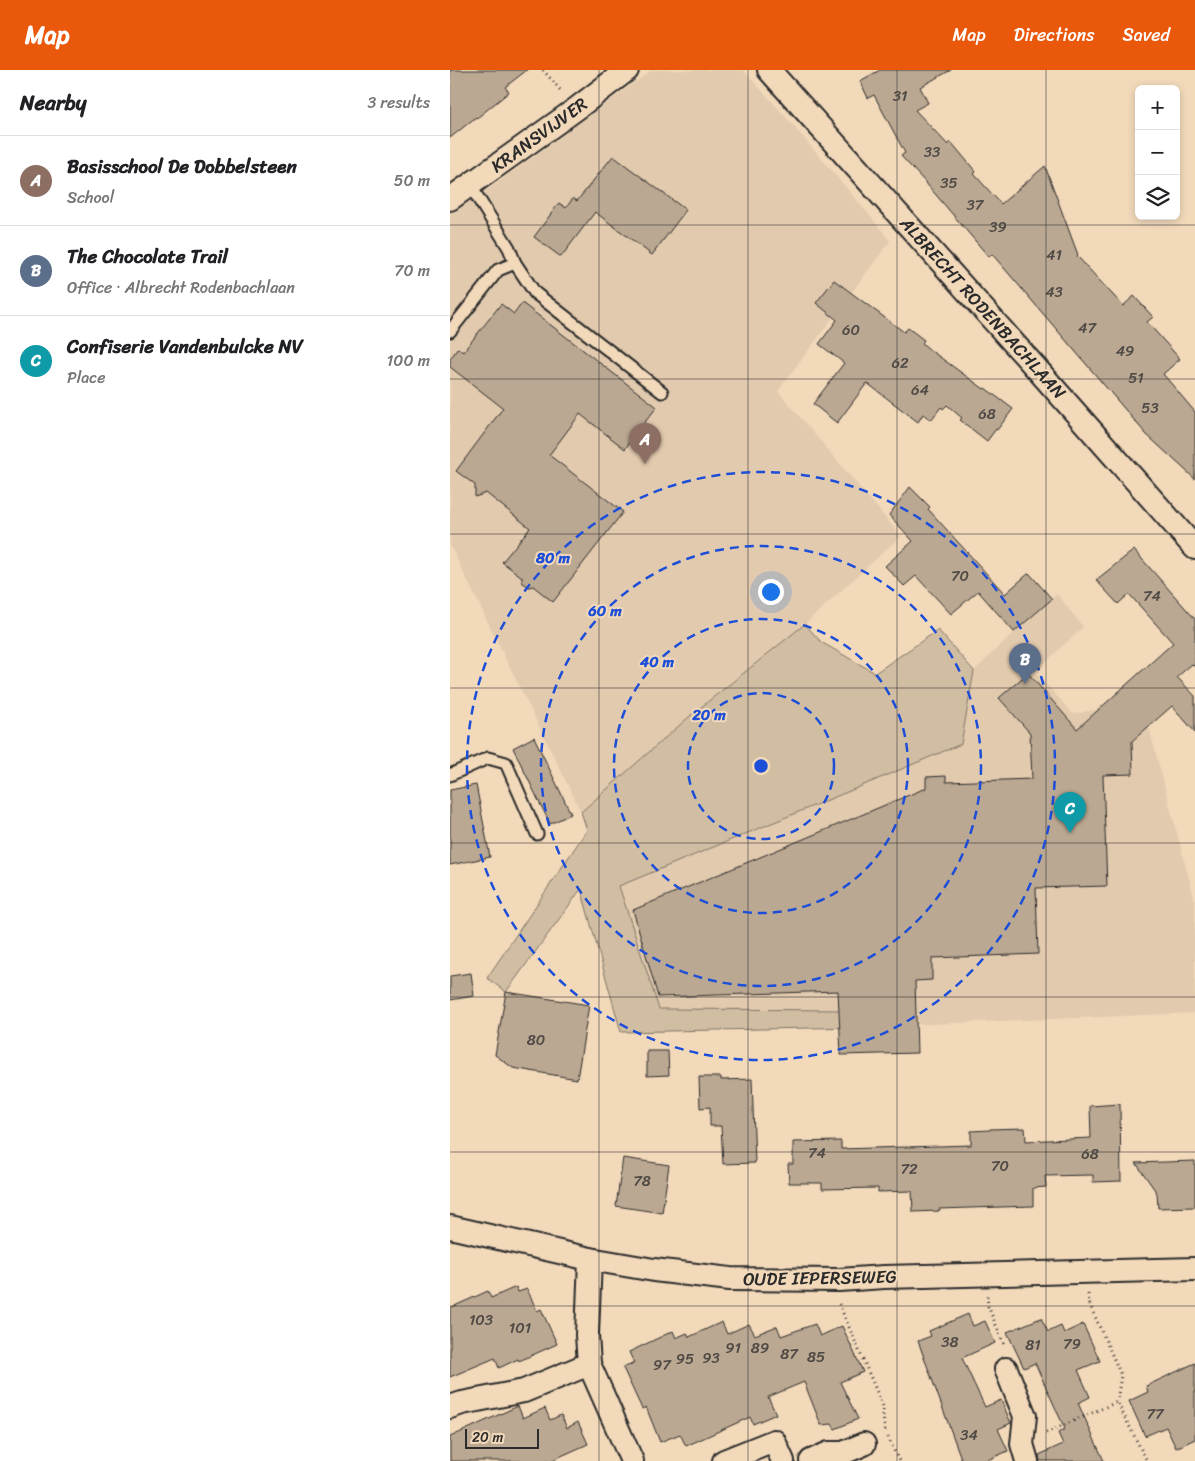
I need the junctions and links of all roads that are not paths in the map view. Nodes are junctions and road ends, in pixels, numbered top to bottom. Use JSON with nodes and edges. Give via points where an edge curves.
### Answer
{"nodes":[{"id":1,"x":627,"y":70,"type":"edge"},
{"id":2,"x":769,"y":70,"type":"edge"},
{"id":3,"x":470,"y":185,"type":"junction"},
{"id":4,"x":450,"y":199,"type":"edge"},
{"id":5,"x":515,"y":263,"type":"junction"},
{"id":6,"x":450,"y":331,"type":"edge"},
{"id":7,"x":662,"y":392,"type":"dead end"},
{"id":8,"x":1195,"y":548,"type":"edge"},
{"id":9,"x":450,"y":775,"type":"edge"},
{"id":10,"x":537,"y":834,"type":"dead end"},
{"id":11,"x":450,"y":1227,"type":"edge"},
{"id":12,"x":590,"y":1259,"type":"junction"},
{"id":13,"x":1195,"y":1269,"type":"edge"},
{"id":14,"x":589,"y":1364,"type":"junction"},
{"id":15,"x":1006,"y":1369,"type":"road end"},
{"id":16,"x":450,"y":1407,"type":"edge"},
{"id":17,"x":864,"y":1444,"type":"dead end"},
{"id":18,"x":1024,"y":1453,"type":"edge"},
{"id":19,"x":632,"y":1461,"type":"edge"},
{"id":20,"x":724,"y":1461,"type":"edge"},
{"id":21,"x":783,"y":1461,"type":"edge"},
{"id":22,"x":811,"y":1461,"type":"edge"}],
"edges":[{"from":1,"to":3,"type":"street","name":"KRANSVIJVER"},
{"from":2,"to":8,"type":"street","name":"ALBRECHT RODENBACHLAAN"},
{"from":3,"to":4,"type":"street","name":"KRANSVIJVER"},
{"from":3,"to":5,"type":"lane"},
{"from":5,"to":6,"type":"lane","via":[[498,270]]},
{"from":5,"to":7,"type":"lane","via":[[535,293]]},
{"from":9,"to":10,"type":"lane","via":[[488,758],[506,763]]},
{"from":11,"to":12,"type":"street","name":"OUDE IEPERSEWEG"},
{"from":12,"to":13,"type":"street","name":"OUDE IEPERSEWEG","via":[[730,1278],[840,1280]]},
{"from":12,"to":14,"type":"street"},
{"from":14,"to":16,"type":"street","via":[[524,1391]]},
{"from":14,"to":19,"type":"street"},
{"from":15,"to":18,"type":"street","via":[[1025,1416]]},
{"from":17,"to":22,"type":"street"},
{"from":20,"to":21,"type":"street","via":[[774,1441]]}]}
